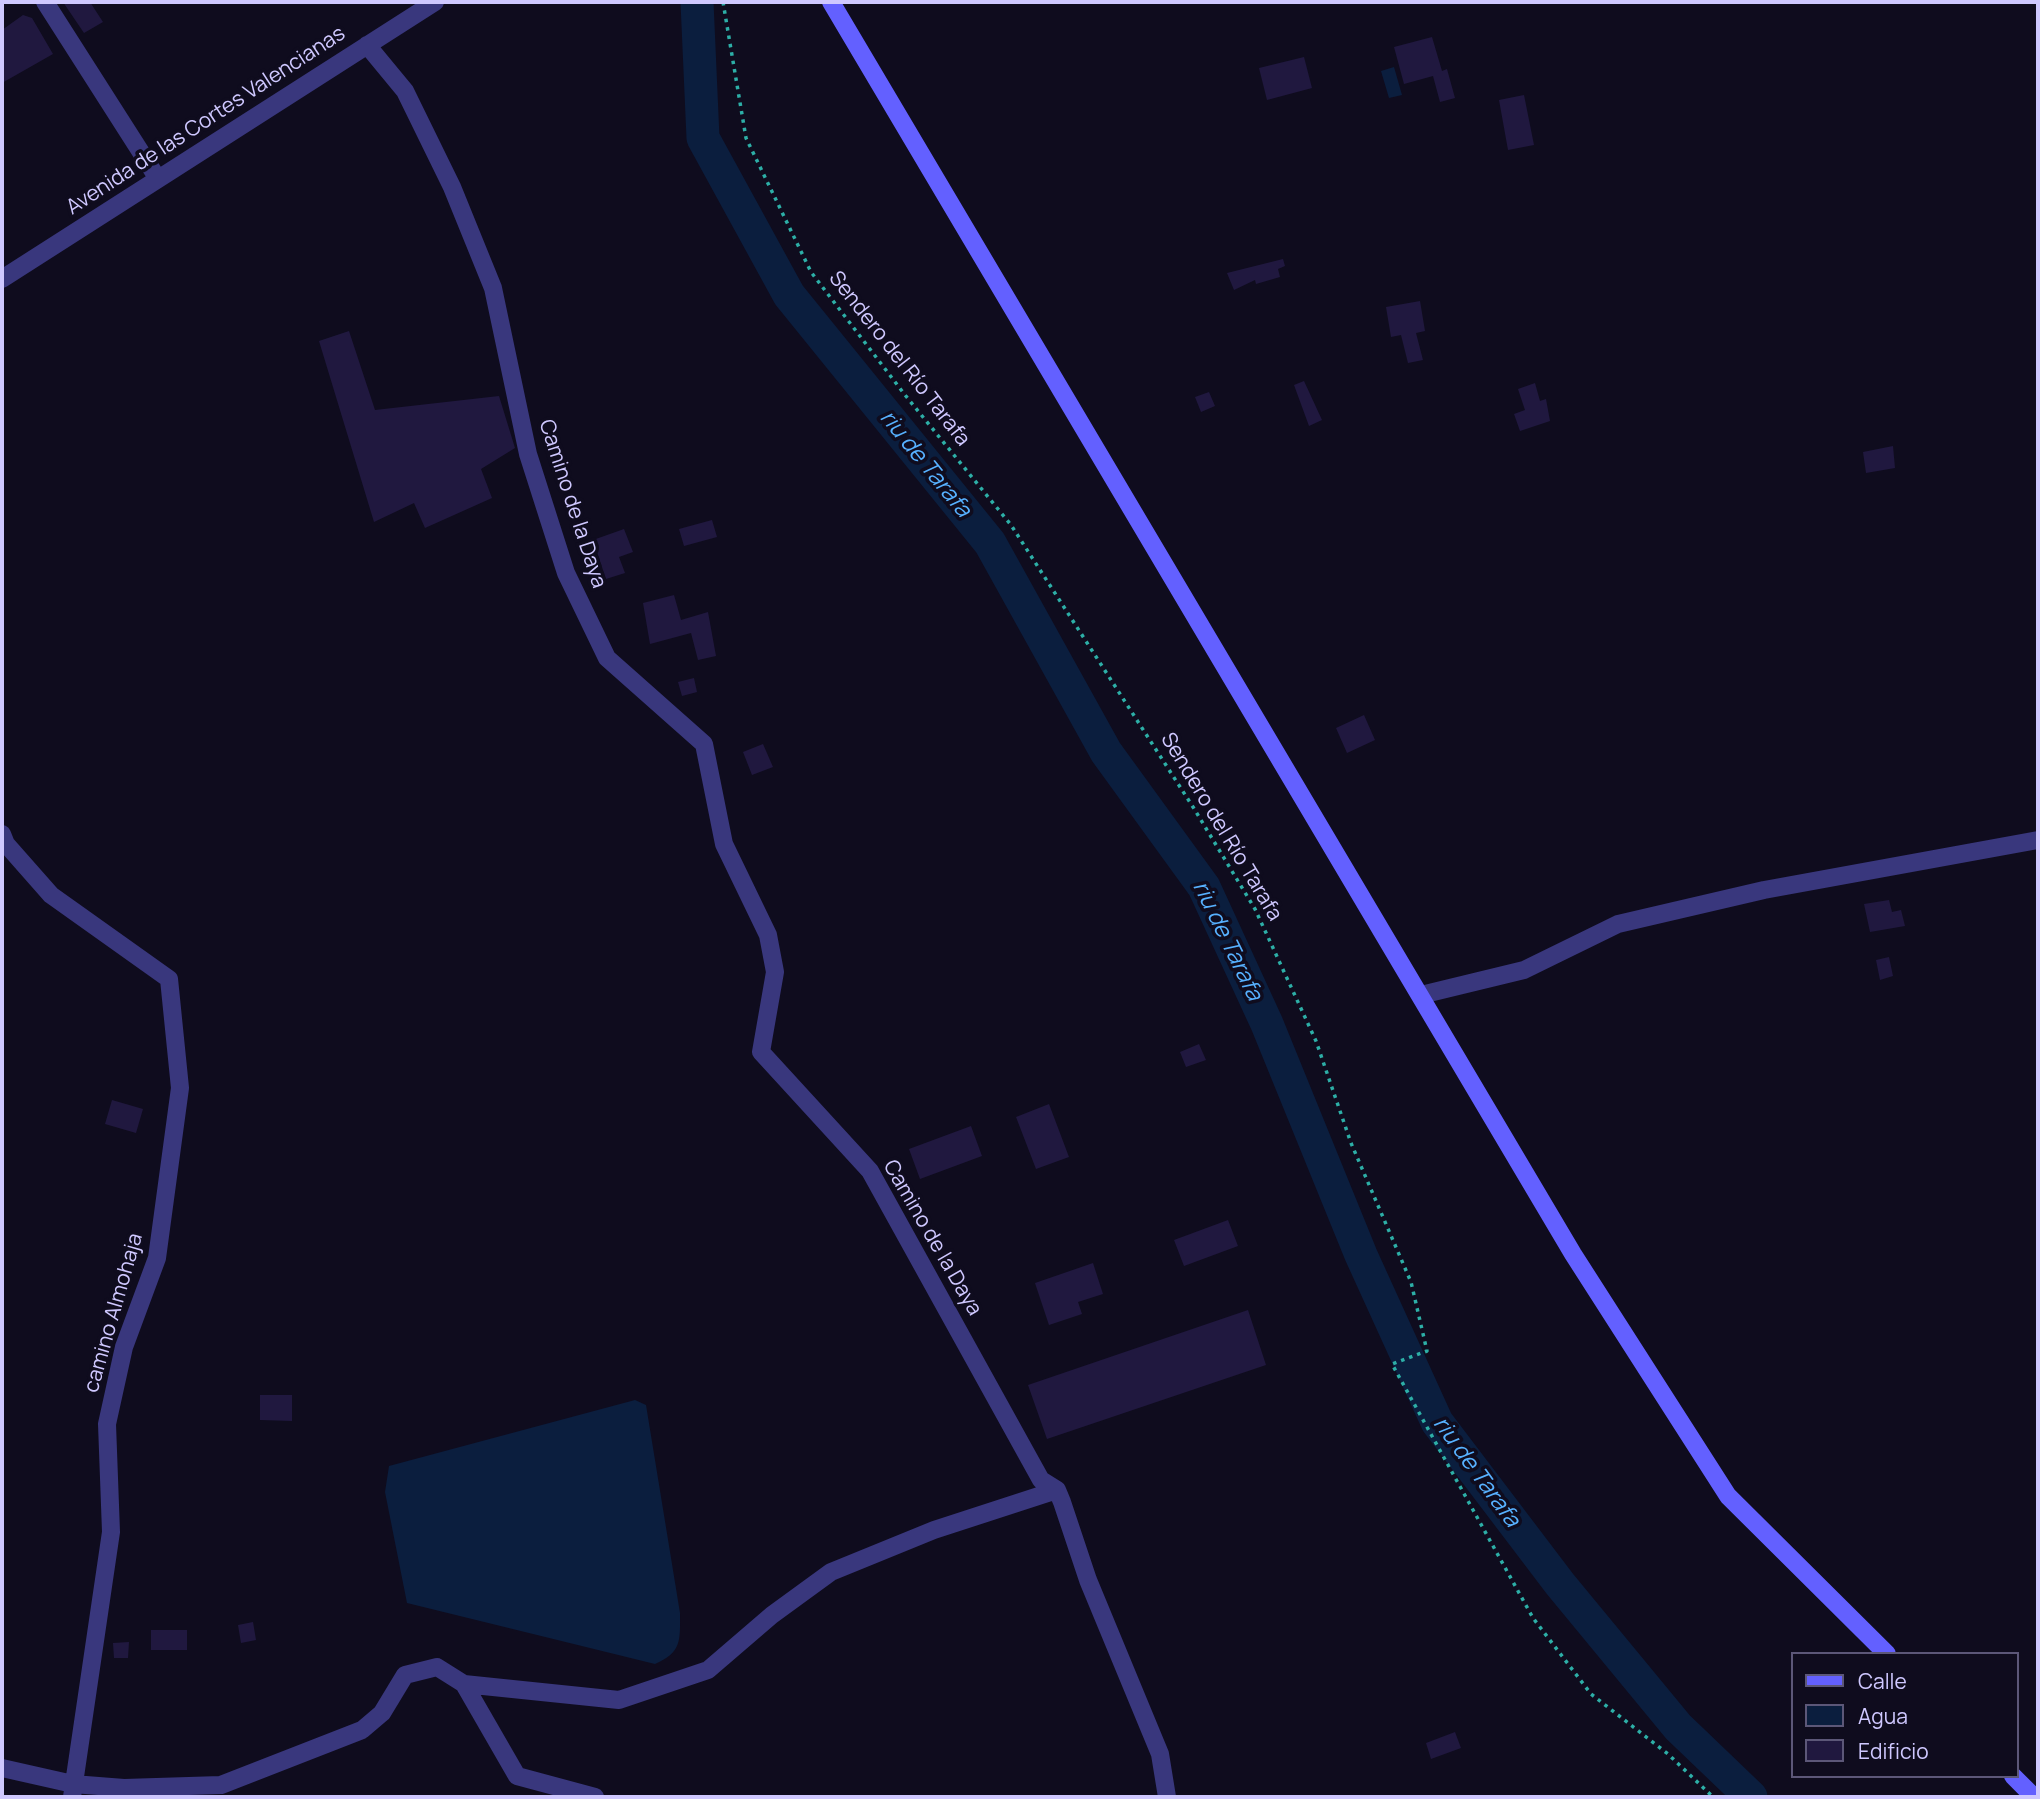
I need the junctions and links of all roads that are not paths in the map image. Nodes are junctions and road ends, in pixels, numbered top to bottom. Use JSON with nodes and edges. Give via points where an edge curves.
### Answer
{"nodes":[{"id":1,"x":44,"y":2,"type":"edge"},
{"id":2,"x":435,"y":2,"type":"edge"},
{"id":3,"x":831,"y":2,"type":"edge"},
{"id":4,"x":367,"y":46,"type":"junction"},
{"id":5,"x":158,"y":179,"type":"junction"},
{"id":6,"x":2,"y":279,"type":"edge"},
{"id":7,"x":2,"y":834,"type":"edge"},
{"id":8,"x":2038,"y":840,"type":"edge"},
{"id":9,"x":1421,"y":995,"type":"junction"},
{"id":10,"x":1057,"y":1490,"type":"junction"},
{"id":11,"x":1885,"y":1652,"type":"edge"},
{"id":12,"x":464,"y":1684,"type":"junction"},
{"id":13,"x":2,"y":1768,"type":"edge"},
{"id":14,"x":2015,"y":1778,"type":"edge"},
{"id":15,"x":72,"y":1791,"type":"edge"},
{"id":16,"x":595,"y":1797,"type":"edge"},
{"id":17,"x":1167,"y":1797,"type":"edge"},
{"id":18,"x":2034,"y":1797,"type":"edge"}],
"edges":[{"from":1,"to":5,"type":"street"},
{"from":2,"to":4,"type":"street","name":"Avenida de las Cortes Valencianas"},
{"from":3,"to":9,"type":"main road"},
{"from":4,"to":5,"type":"street","name":"Avenida de las Cortes Valencianas"},
{"from":4,"to":10,"type":"street","name":"Camino de la Daya","via":[[405,91],[452,187],[493,288],[528,454],[566,573],[607,658],[704,744],[724,844],[768,935],[775,972],[761,1052],[870,1171],[1041,1480]]},
{"from":5,"to":6,"type":"street","name":"Avenida de las Cortes Valencianas"},
{"from":7,"to":15,"type":"street","name":"camino Almohaja","via":[[51,895],[169,979],[180,1088],[157,1258],[124,1347],[107,1424],[111,1532]]},
{"from":8,"to":9,"type":"street","via":[[1764,890],[1618,924],[1524,970]]},
{"from":9,"to":11,"type":"main road","via":[[1573,1254],[1728,1496]]},
{"from":10,"to":12,"type":"street","via":[[934,1530],[831,1572],[708,1670],[619,1700]]},
{"from":10,"to":17,"type":"street","name":"Camino de la Daya","via":[[1088,1580],[1160,1754]]},
{"from":12,"to":15,"type":"street","via":[[437,1667],[405,1675],[382,1713],[362,1730],[220,1784]]},
{"from":12,"to":16,"type":"street","via":[[517,1776]]},
{"from":13,"to":15,"type":"street"},
{"from":14,"to":18,"type":"main road"}]}
